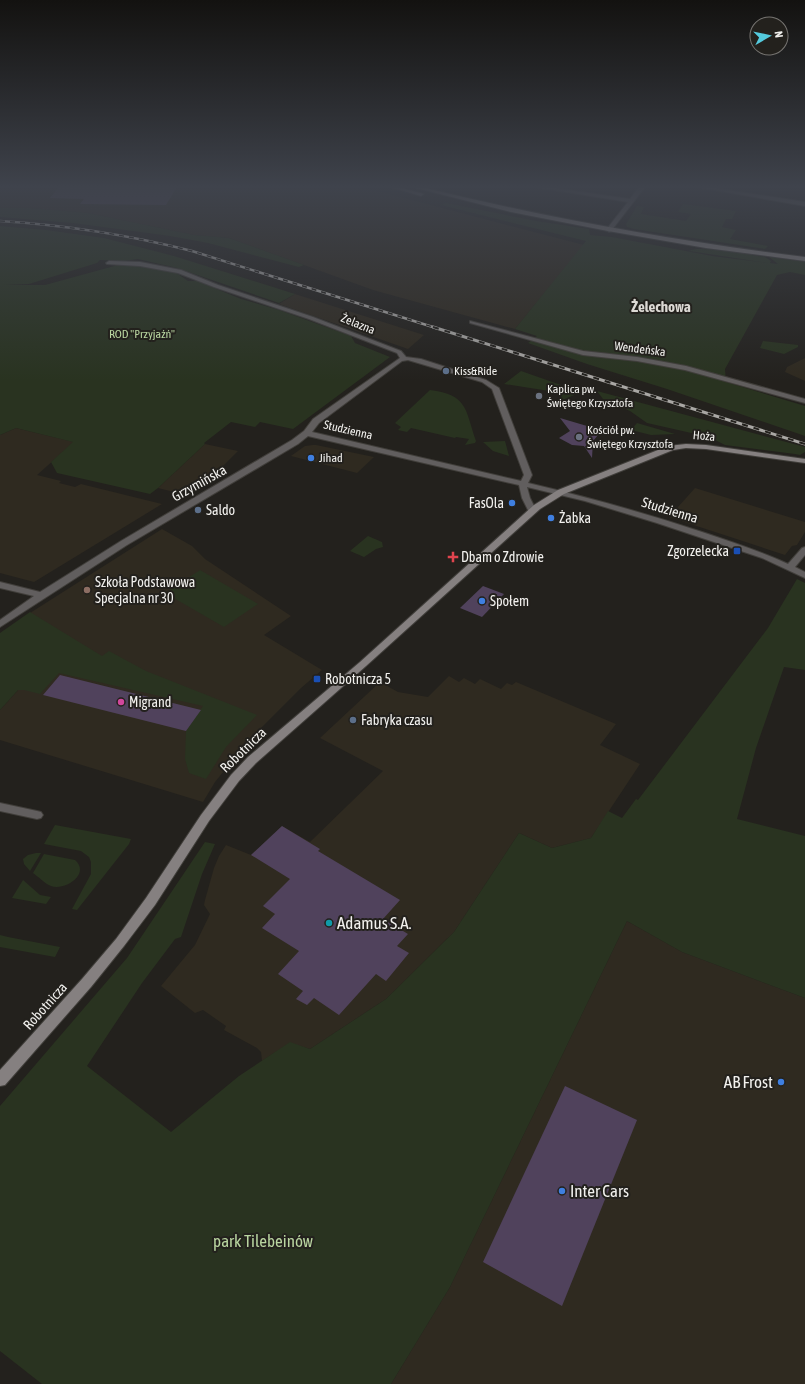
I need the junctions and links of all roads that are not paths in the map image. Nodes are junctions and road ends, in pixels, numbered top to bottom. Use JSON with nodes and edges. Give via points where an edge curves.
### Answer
{"nodes":[{"id":1,"x":750,"y":252,"type":"edge"},
{"id":2,"x":805,"y":259,"type":"edge"},
{"id":3,"x":109,"y":263,"type":"dead end"},
{"id":4,"x":472,"y":322,"type":"dead end"},
{"id":5,"x":404,"y":359,"type":"junction"},
{"id":6,"x":805,"y":401,"type":"edge"},
{"id":7,"x":307,"y":432,"type":"junction"},
{"id":8,"x":805,"y":461,"type":"edge"},
{"id":9,"x":523,"y":485,"type":"junction"},
{"id":10,"x":561,"y":492,"type":"junction"},
{"id":11,"x":532,"y":510,"type":"junction"},
{"id":12,"x":805,"y":550,"type":"edge"},
{"id":13,"x":790,"y":567,"type":"junction"},
{"id":14,"x":805,"y":575,"type":"edge"},
{"id":15,"x":0,"y":584,"type":"edge"},
{"id":16,"x":40,"y":595,"type":"junction"},
{"id":17,"x":0,"y":624,"type":"edge"},
{"id":18,"x":0,"y":806,"type":"edge"},
{"id":19,"x":37,"y":815,"type":"dead end"},
{"id":20,"x":0,"y":1080,"type":"edge"}],
"edges":[{"from":1,"to":2,"type":"street"},
{"from":3,"to":5,"type":"street","name":"Żelazna","via":[[140,264],[179,271],[399,352]]},
{"from":4,"to":6,"type":"street","name":"Wendeńska","via":[[583,353],[675,365]]},
{"from":5,"to":7,"type":"street","name":"Grzymińska","via":[[394,362],[316,421]]},
{"from":5,"to":9,"type":"street","name":"Żelazna","via":[[419,360],[484,381],[495,388],[528,475]]},
{"from":7,"to":9,"type":"street","name":"Studzienna"},
{"from":7,"to":16,"type":"street","name":"Grzymińska","via":[[286,449],[173,513]]},
{"from":8,"to":10,"type":"street","name":"Hoża","via":[[706,447],[678,447]]},
{"from":9,"to":10,"type":"street","name":"Studzienna"},
{"from":9,"to":11,"type":"street"},
{"from":10,"to":11,"type":"street","name":"Robotnicza"},
{"from":10,"to":13,"type":"street","name":"Studzienna","via":[[667,523]]},
{"from":11,"to":20,"type":"street","name":"Robotnicza","via":[[237,775],[120,942]]},
{"from":12,"to":13,"type":"street"},
{"from":13,"to":14,"type":"street","name":"Studzienna"},
{"from":15,"to":16,"type":"street"},
{"from":16,"to":17,"type":"street","name":"Grzymińska"},
{"from":18,"to":19,"type":"street"}]}
